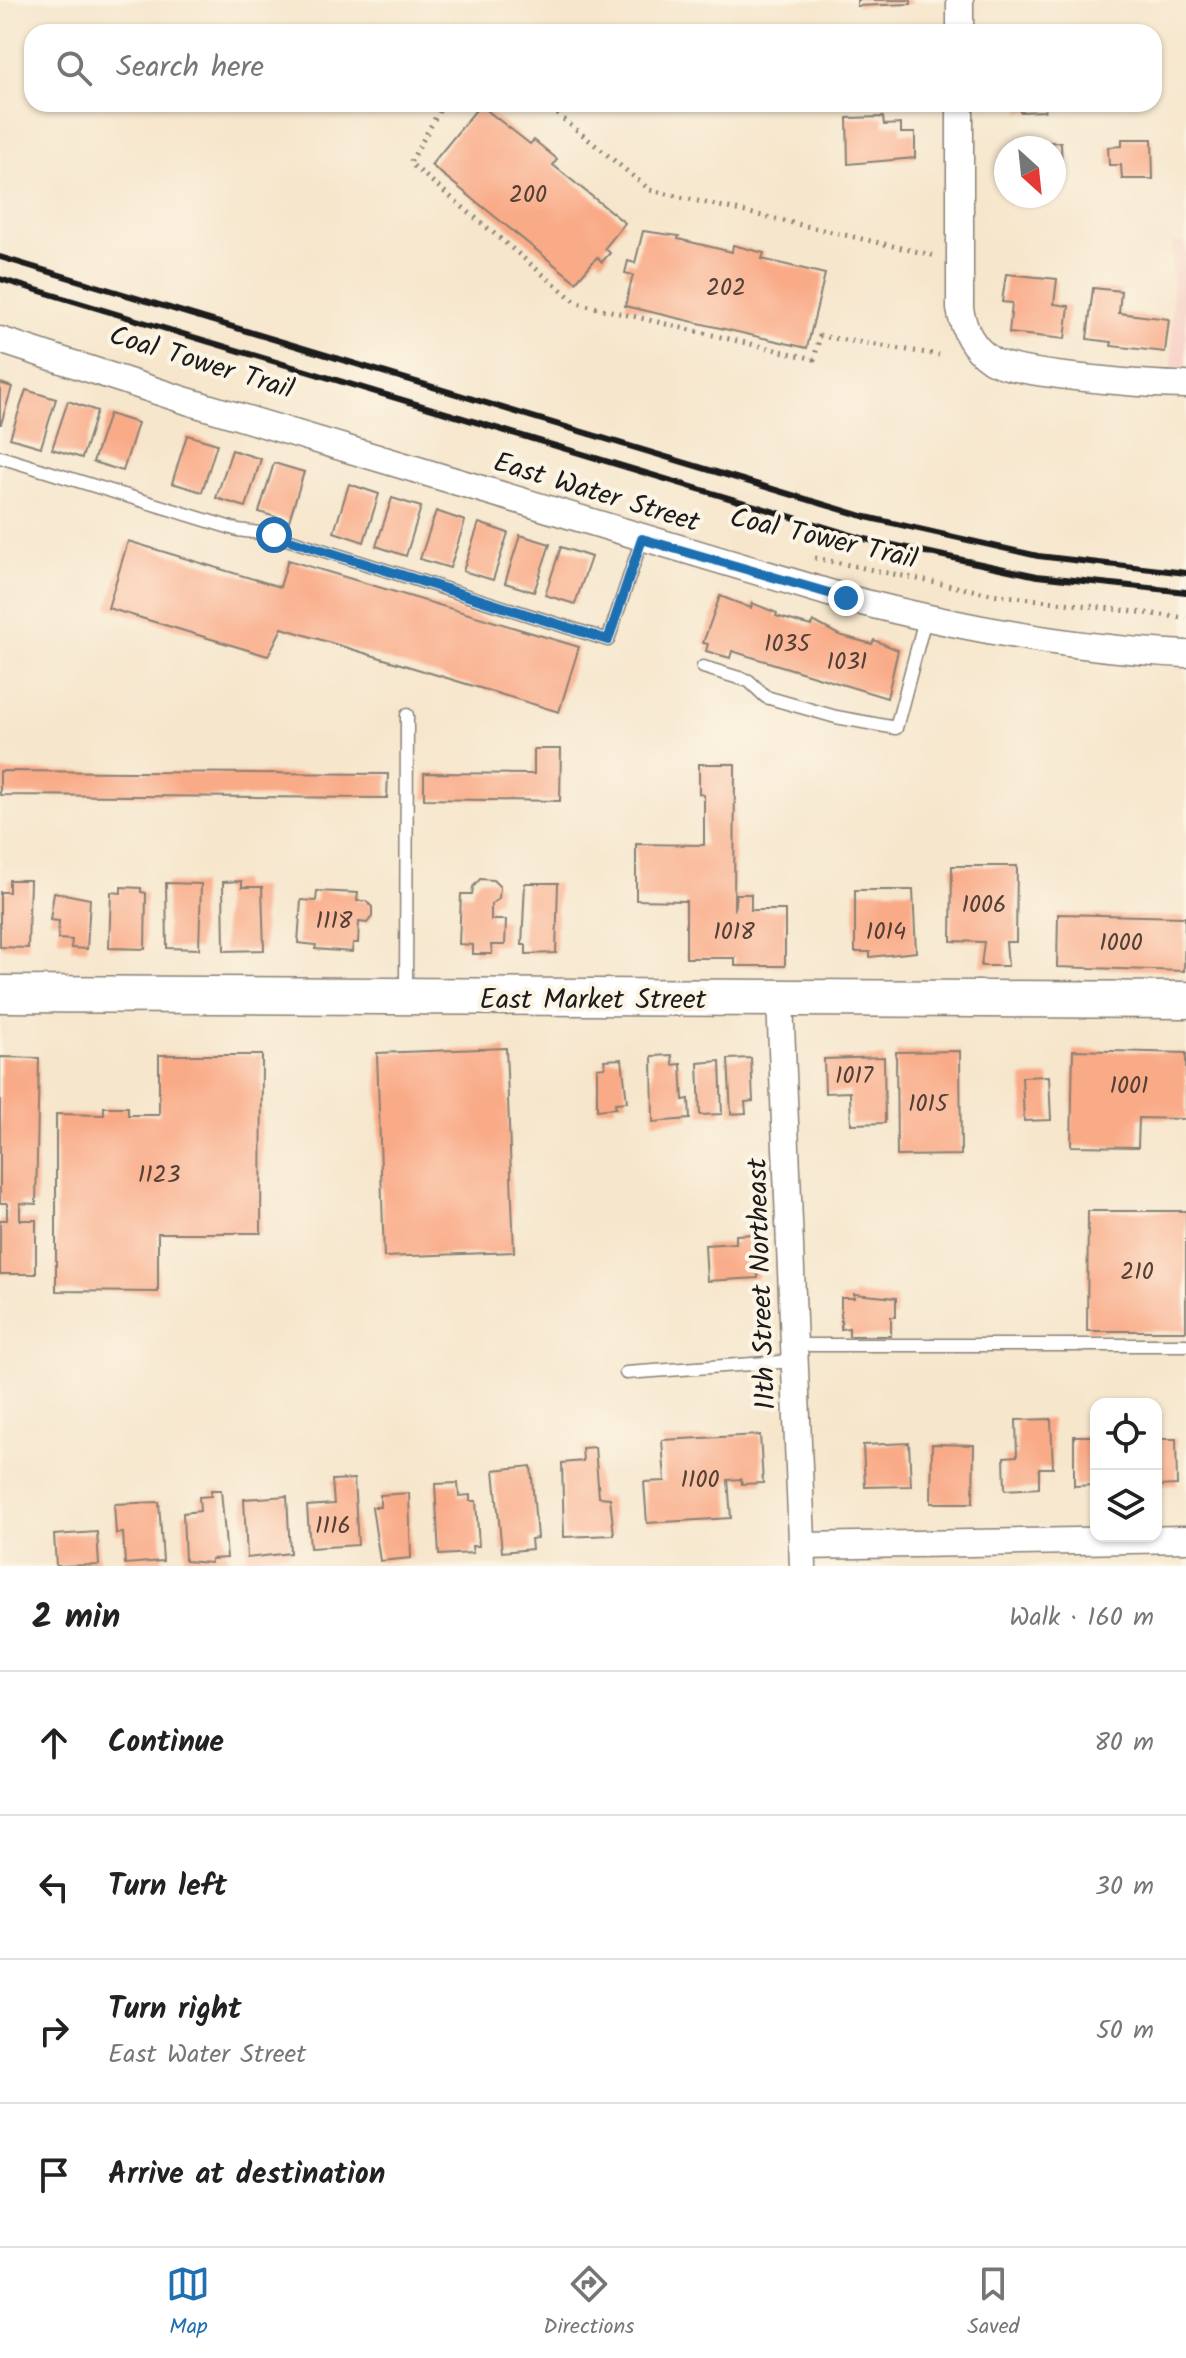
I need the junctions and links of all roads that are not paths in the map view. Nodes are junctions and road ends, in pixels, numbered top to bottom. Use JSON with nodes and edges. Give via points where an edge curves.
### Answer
{"nodes":[{"id":1,"x":960,"y":0,"type":"edge"},
{"id":2,"x":960,"y":24,"type":"edge"},
{"id":3,"x":960,"y":112,"type":"edge"},
{"id":4,"x":0,"y":340,"type":"edge"},
{"id":5,"x":1186,"y":385,"type":"edge"},
{"id":6,"x":0,"y":457,"type":"edge"},
{"id":7,"x":642,"y":539,"type":"junction"},
{"id":8,"x":925,"y":619,"type":"junction"},
{"id":9,"x":1186,"y":654,"type":"edge"},
{"id":10,"x":703,"y":667,"type":"dead end"},
{"id":11,"x":407,"y":715,"type":"dead end"},
{"id":12,"x":0,"y":994,"type":"edge"},
{"id":13,"x":406,"y":997,"type":"junction"},
{"id":14,"x":780,"y":1000,"type":"junction"},
{"id":15,"x":1186,"y":1000,"type":"edge"},
{"id":16,"x":1186,"y":1345,"type":"edge"},
{"id":17,"x":794,"y":1353,"type":"junction"},
{"id":18,"x":626,"y":1373,"type":"dead end"},
{"id":19,"x":1186,"y":1539,"type":"edge"},
{"id":20,"x":803,"y":1556,"type":"edge"}],
"edges":[{"from":1,"to":2,"type":"street"},
{"from":3,"to":5,"type":"street","via":[[960,271],[963,325],[970,340],[1004,366]]},
{"from":4,"to":7,"type":"street","name":"East Water Street"},
{"from":6,"to":7,"type":"lane","via":[[238,530],[274,535],[608,640]]},
{"from":7,"to":8,"type":"street","name":"East Water Street"},
{"from":8,"to":9,"type":"street","name":"East Water Street","via":[[1078,644]]},
{"from":8,"to":10,"type":"lane","via":[[896,728],[766,697],[749,681]]},
{"from":11,"to":13,"type":"lane"},
{"from":12,"to":13,"type":"main road","name":"East Market Street"},
{"from":13,"to":14,"type":"main road","name":"East Market Street"},
{"from":14,"to":15,"type":"main road","name":"East Market Street"},
{"from":14,"to":17,"type":"street","name":"11th Street Northeast"},
{"from":16,"to":17,"type":"lane"},
{"from":17,"to":18,"type":"lane"},
{"from":17,"to":20,"type":"street","name":"11th Street Northeast"},
{"from":19,"to":20,"type":"street"}]}
